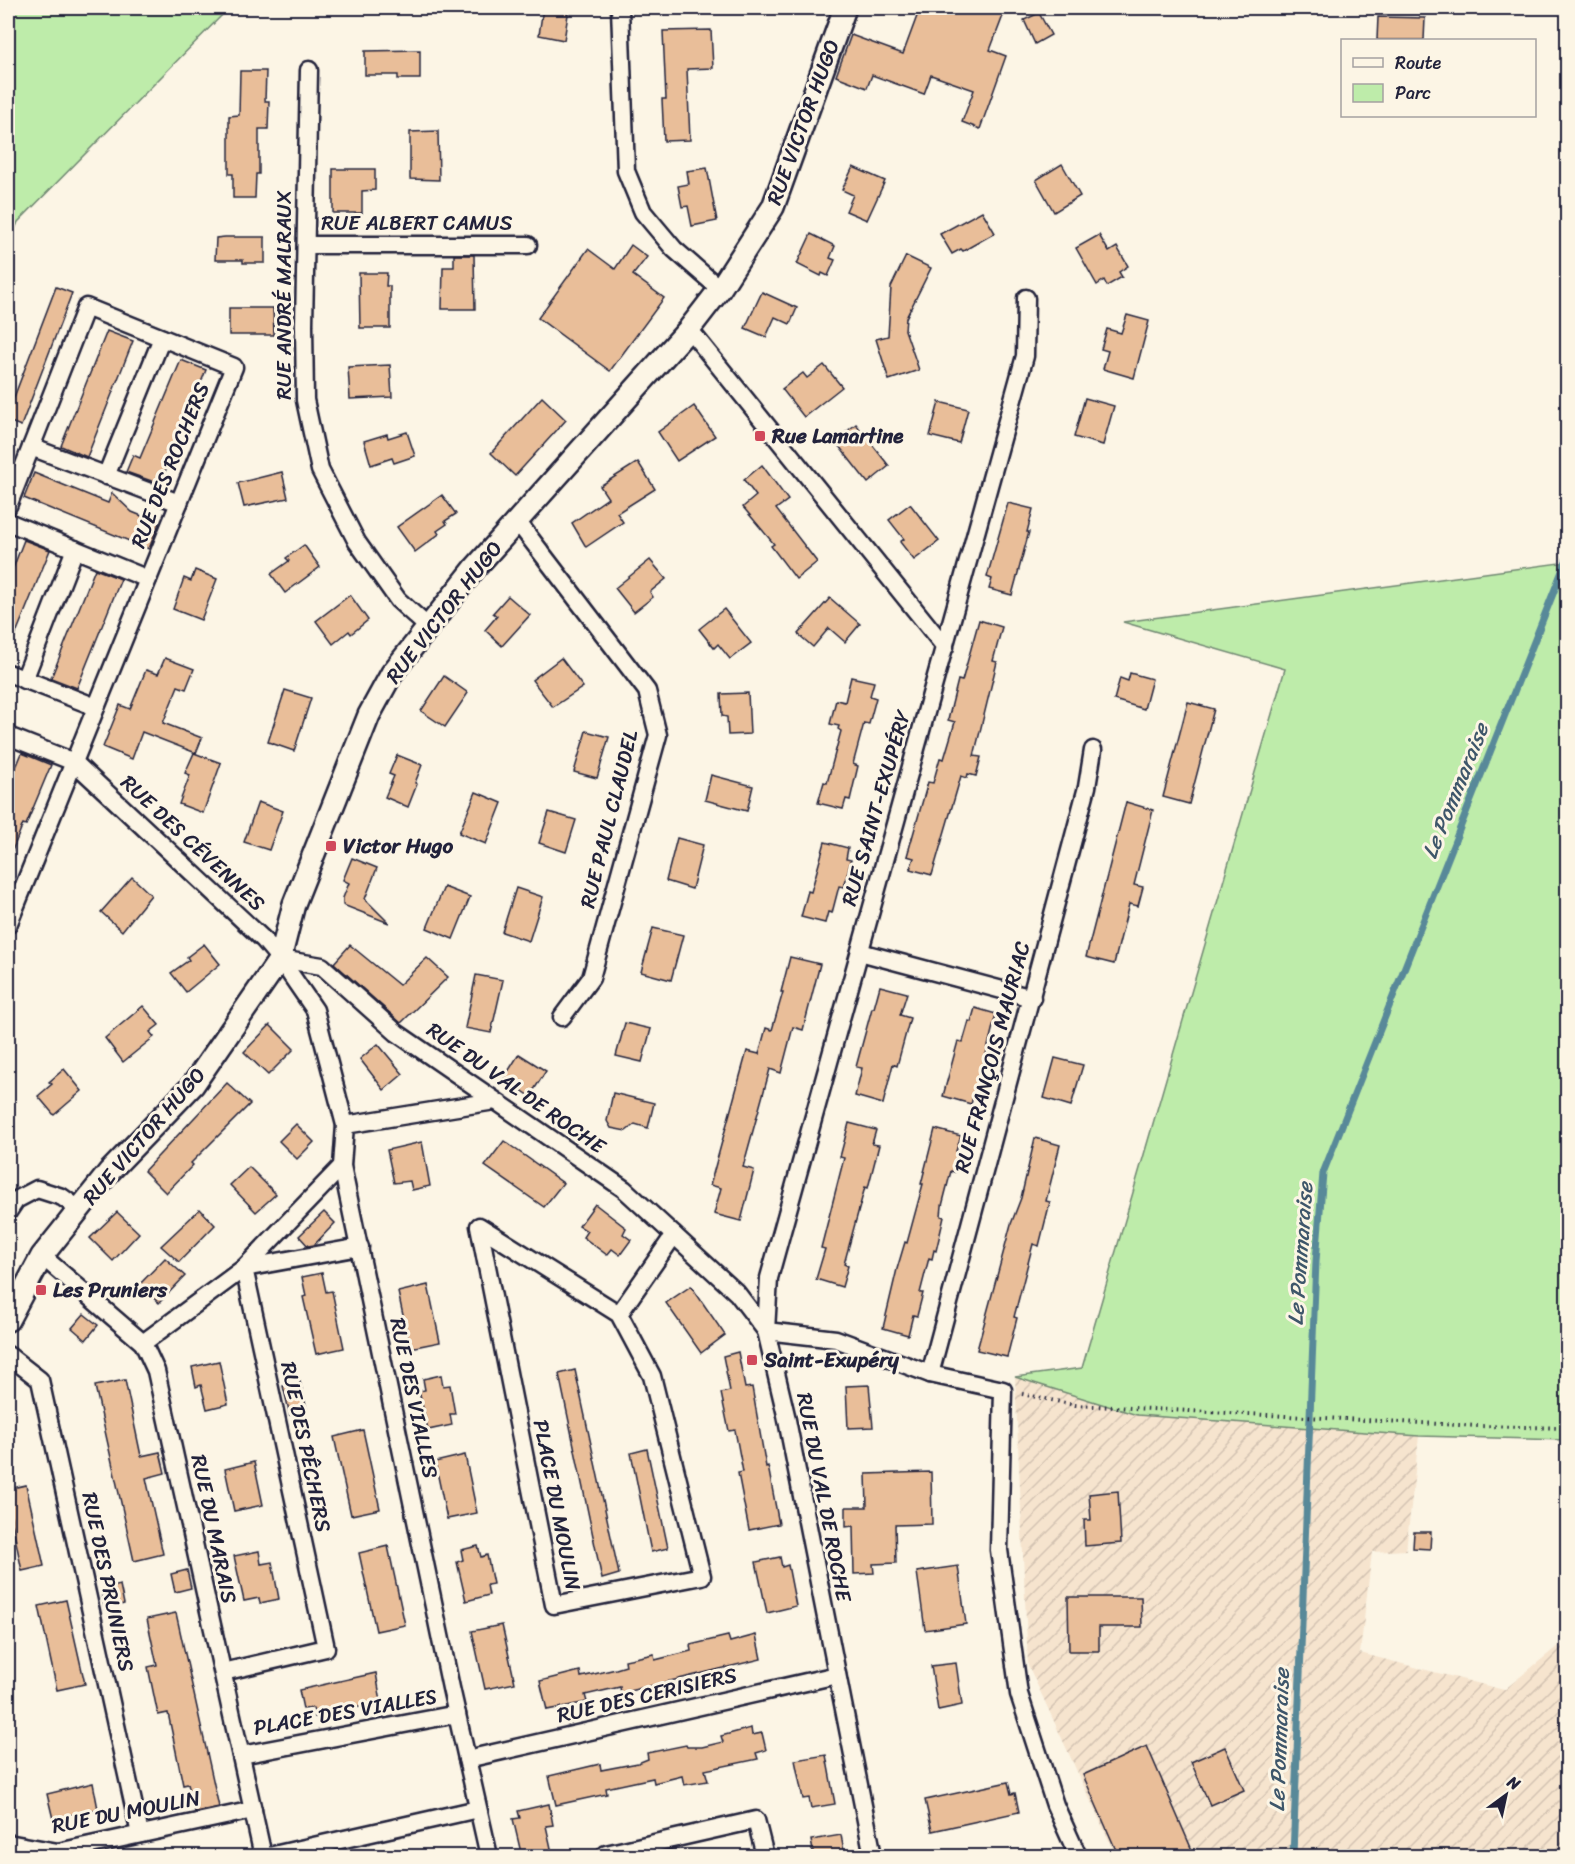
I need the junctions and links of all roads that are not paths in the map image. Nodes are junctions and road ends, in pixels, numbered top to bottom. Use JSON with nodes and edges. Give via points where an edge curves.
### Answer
{"nodes":[{"id":1,"x":620,"y":8,"type":"edge"},
{"id":2,"x":845,"y":8,"type":"edge"},
{"id":3,"x":309,"y":70,"type":"dead end"},
{"id":4,"x":306,"y":245,"type":"junction"},
{"id":5,"x":528,"y":245,"type":"dead end"},
{"id":6,"x":720,"y":289,"type":"junction"},
{"id":7,"x":1026,"y":298,"type":"dead end"},
{"id":8,"x":689,"y":328,"type":"junction"},
{"id":9,"x":162,"y":338,"type":"junction"},
{"id":10,"x":31,"y":447,"type":"junction"},
{"id":11,"x":106,"y":476,"type":"junction"},
{"id":12,"x":179,"y":503,"type":"junction"},
{"id":13,"x":8,"y":506,"type":"edge"},
{"id":14,"x":517,"y":521,"type":"junction"},
{"id":15,"x":8,"y":522,"type":"edge"},
{"id":16,"x":75,"y":549,"type":"junction"},
{"id":17,"x":148,"y":579,"type":"junction"},
{"id":18,"x":428,"y":627,"type":"junction"},
{"id":19,"x":945,"y":647,"type":"junction"},
{"id":20,"x":8,"y":673,"type":"edge"},
{"id":21,"x":24,"y":680,"type":"junction"},
{"id":22,"x":96,"y":707,"type":"junction"},
{"id":23,"x":8,"y":735,"type":"edge"},
{"id":24,"x":1093,"y":750,"type":"dead end"},
{"id":25,"x":74,"y":762,"type":"junction"},
{"id":26,"x":8,"y":925,"type":"edge"},
{"id":27,"x":860,"y":952,"type":"junction"},
{"id":28,"x":280,"y":959,"type":"junction"},
{"id":29,"x":1032,"y":998,"type":"junction"},
{"id":30,"x":562,"y":1017,"type":"dead end"},
{"id":31,"x":495,"y":1101,"type":"junction"},
{"id":32,"x":345,"y":1125,"type":"junction"},
{"id":33,"x":342,"y":1166,"type":"junction"},
{"id":34,"x":79,"y":1209,"type":"junction"},
{"id":35,"x":8,"y":1212,"type":"edge"},
{"id":36,"x":674,"y":1235,"type":"junction"},
{"id":37,"x":360,"y":1247,"type":"junction"},
{"id":38,"x":42,"y":1256,"type":"junction"},
{"id":39,"x":244,"y":1268,"type":"junction"},
{"id":40,"x":618,"y":1314,"type":"junction"},
{"id":41,"x":8,"y":1320,"type":"edge"},
{"id":42,"x":766,"y":1331,"type":"junction"},
{"id":43,"x":143,"y":1343,"type":"junction"},
{"id":44,"x":8,"y":1355,"type":"edge"},
{"id":45,"x":930,"y":1374,"type":"junction"},
{"id":46,"x":223,"y":1672,"type":"junction"},
{"id":47,"x":837,"y":1675,"type":"junction"},
{"id":48,"x":457,"y":1714,"type":"junction"},
{"id":49,"x":241,"y":1755,"type":"junction"},
{"id":50,"x":467,"y":1759,"type":"junction"},
{"id":51,"x":478,"y":1809,"type":"junction"},
{"id":52,"x":253,"y":1810,"type":"junction"},
{"id":53,"x":140,"y":1834,"type":"junction"},
{"id":54,"x":8,"y":1844,"type":"edge"},
{"id":55,"x":263,"y":1857,"type":"edge"},
{"id":56,"x":269,"y":1857,"type":"edge"},
{"id":57,"x":489,"y":1857,"type":"edge"},
{"id":58,"x":606,"y":1857,"type":"edge"},
{"id":59,"x":765,"y":1857,"type":"edge"},
{"id":60,"x":873,"y":1857,"type":"edge"},
{"id":61,"x":1078,"y":1857,"type":"edge"}],
"edges":[{"from":1,"to":6,"type":"street","via":[[626,171],[643,212],[674,249]]},
{"from":2,"to":6,"type":"street","name":"RUE VICTOR HUGO","via":[[773,207]]},
{"from":3,"to":4,"type":"street","name":"RUE ANDRÉ MALRAUX"},
{"from":4,"to":5,"type":"street","name":"RUE ALBERT CAMUS"},
{"from":4,"to":18,"type":"street","name":"RUE ANDRÉ MALRAUX","via":[[305,400],[320,470],[357,542],[398,600]]},
{"from":6,"to":8,"type":"street","name":"RUE VICTOR HUGO"},
{"from":7,"to":19,"type":"street","name":"RUE SAINT-EXUPÉRY","via":[[1026,356]]},
{"from":8,"to":14,"type":"street","name":"RUE VICTOR HUGO"},
{"from":8,"to":19,"type":"street"},
{"from":9,"to":10,"type":"street","name":"RUE DES ROCHERS","via":[[86,307]]},
{"from":9,"to":11,"type":"street"},
{"from":9,"to":12,"type":"street","name":"RUE DES ROCHERS","via":[[234,367]]},
{"from":10,"to":11,"type":"street"},
{"from":10,"to":13,"type":"street","name":"RUE DES ROCHERS"},
{"from":11,"to":12,"type":"street"},
{"from":12,"to":17,"type":"street","name":"RUE DES ROCHERS"},
{"from":14,"to":18,"type":"street","name":"RUE VICTOR HUGO"},
{"from":14,"to":30,"type":"street","name":"RUE PAUL CLAUDEL","via":[[647,691],[658,735],[591,978]]},
{"from":15,"to":16,"type":"street"},
{"from":16,"to":17,"type":"street"},
{"from":16,"to":21,"type":"street"},
{"from":17,"to":22,"type":"street","name":"RUE DES ROCHERS"},
{"from":18,"to":28,"type":"street","name":"RUE VICTOR HUGO","via":[[392,673],[369,715],[294,904]]},
{"from":19,"to":27,"type":"street","name":"RUE SAINT-EXUPÉRY"},
{"from":20,"to":21,"type":"street"},
{"from":21,"to":22,"type":"street"},
{"from":22,"to":25,"type":"street","name":"RUE DES ROCHERS"},
{"from":23,"to":25,"type":"street"},
{"from":24,"to":29,"type":"street","name":"RUE FRANÇOIS MAURIAC","via":[[1087,787]]},
{"from":25,"to":26,"type":"street","name":"RUE DES ROCHERS"},
{"from":25,"to":28,"type":"street","name":"RUE DES CÉVENNES"},
{"from":27,"to":29,"type":"street"},
{"from":27,"to":42,"type":"street","name":"RUE SAINT-EXUPÉRY","via":[[769,1278]]},
{"from":28,"to":31,"type":"street","name":"RUE DU VAL DE ROCHE","via":[[322,966],[397,1033]]},
{"from":28,"to":32,"type":"street","name":"RUE DES VIALLES","via":[[315,1010]]},
{"from":28,"to":34,"type":"street","name":"RUE VICTOR HUGO","via":[[193,1085]]},
{"from":29,"to":45,"type":"street","name":"RUE FRANÇOIS MAURIAC"},
{"from":31,"to":32,"type":"street"},
{"from":31,"to":36,"type":"street","name":"RUE DU VAL DE ROCHE","via":[[624,1190]]},
{"from":32,"to":33,"type":"street","name":"RUE DES VIALLES"},
{"from":33,"to":37,"type":"street","name":"RUE DES VIALLES"},
{"from":33,"to":39,"type":"street"},
{"from":34,"to":35,"type":"street","via":[[62,1197],[37,1189],[16,1200]]},
{"from":34,"to":38,"type":"street","name":"RUE VICTOR HUGO"},
{"from":36,"to":40,"type":"street"},
{"from":36,"to":42,"type":"street","name":"RUE DU VAL DE ROCHE","via":[[737,1293]]},
{"from":37,"to":39,"type":"street"},
{"from":37,"to":48,"type":"street","name":"RUE DES VIALLES"},
{"from":38,"to":41,"type":"street","name":"RUE VICTOR HUGO"},
{"from":38,"to":43,"type":"street","name":"RUE DU MARAIS"},
{"from":39,"to":43,"type":"street"},
{"from":39,"to":46,"type":"street","name":"RUE DES PÊCHERS","via":[[326,1648]]},
{"from":40,"to":40,"type":"street","name":"PLACE DU MOULIN","via":[[652,1376],[702,1576],[555,1605],[479,1226]]},
{"from":42,"to":45,"type":"street","via":[[836,1339]]},
{"from":42,"to":47,"type":"street","name":"RUE DU VAL DE ROCHE"},
{"from":43,"to":46,"type":"street","name":"RUE DU MARAIS","via":[[156,1371]]},
{"from":44,"to":53,"type":"street","name":"RUE DES PRUNIERS","via":[[40,1380]]},
{"from":45,"to":61,"type":"street","via":[[1003,1390],[999,1551],[1019,1694],[1055,1805]]},
{"from":46,"to":49,"type":"street","name":"RUE DU MARAIS"},
{"from":47,"to":50,"type":"street","name":"RUE DES CERISIERS"},
{"from":47,"to":60,"type":"street","name":"RUE DU VAL DE ROCHE"},
{"from":48,"to":49,"type":"street","name":"PLACE DES VIALLES"},
{"from":48,"to":50,"type":"street","name":"RUE DES VIALLES"},
{"from":49,"to":52,"type":"street","name":"RUE DU MARAIS"},
{"from":50,"to":51,"type":"street","name":"RUE DES VIALLES"},
{"from":51,"to":56,"type":"street"},
{"from":51,"to":57,"type":"street","name":"RUE DES VIALLES"},
{"from":52,"to":53,"type":"street","name":"RUE DU MOULIN"},
{"from":52,"to":55,"type":"street","name":"RUE DU MARAIS"},
{"from":53,"to":54,"type":"street","name":"RUE DU MOULIN","via":[[58,1851]]},
{"from":58,"to":59,"type":"street","via":[[756,1820]]}]}
